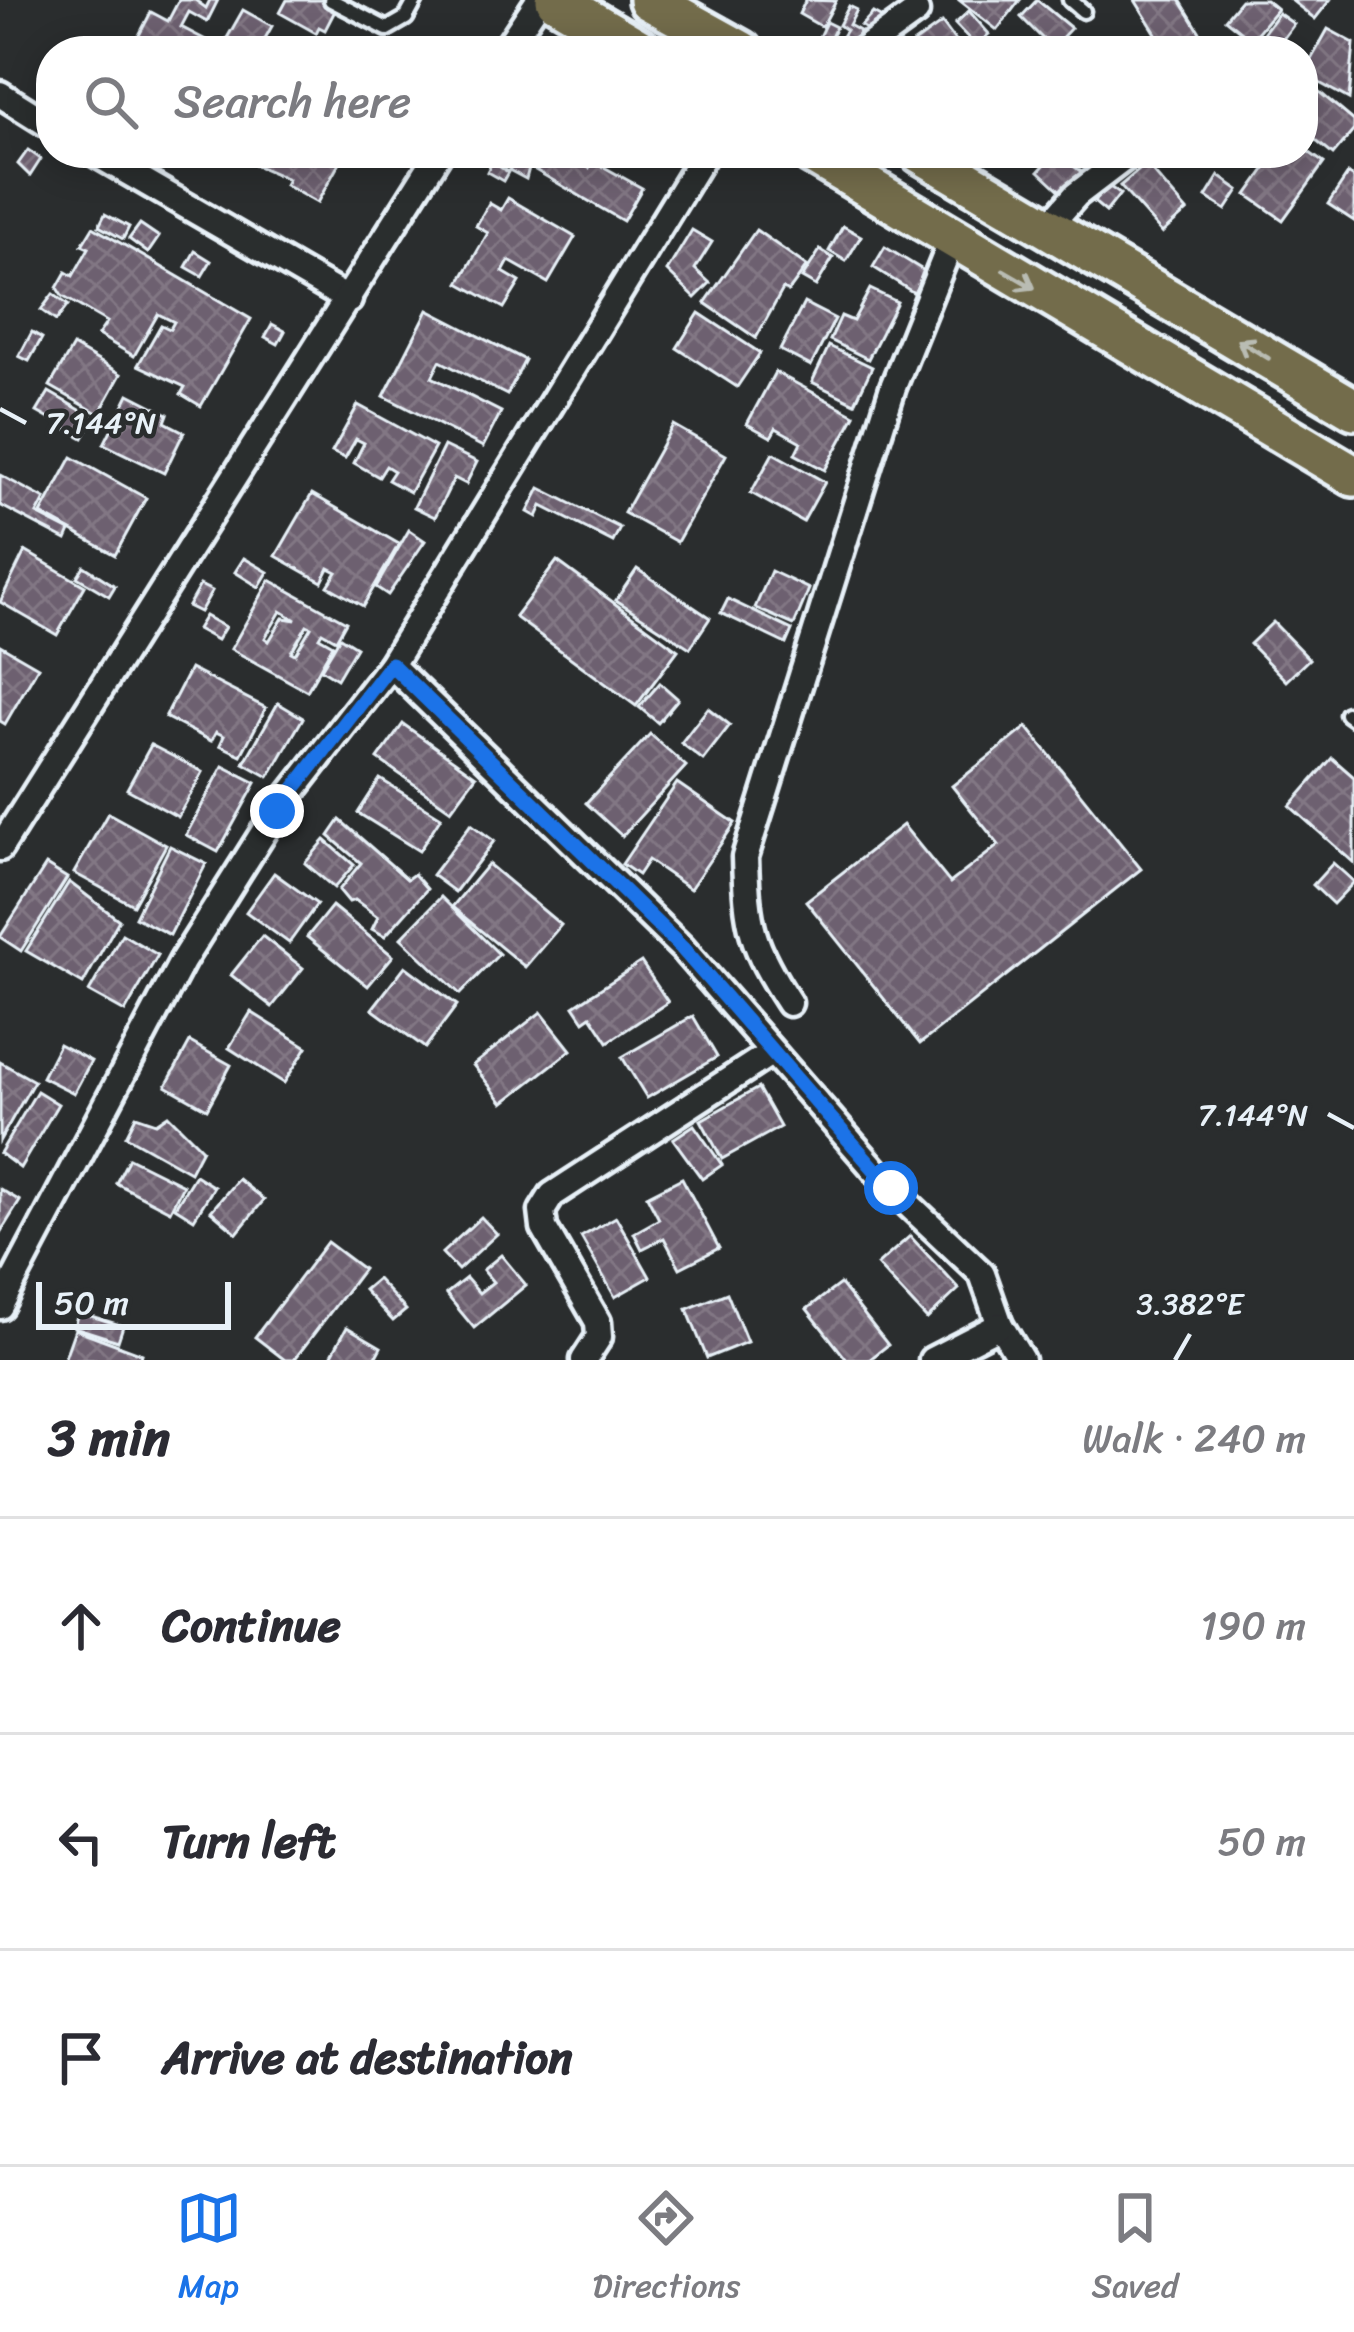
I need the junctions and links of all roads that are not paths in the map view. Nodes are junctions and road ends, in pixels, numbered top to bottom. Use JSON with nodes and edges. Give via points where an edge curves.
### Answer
{"nodes":[{"id":1,"x":332,"y":0,"type":"edge"},
{"id":2,"x":416,"y":0,"type":"edge"},
{"id":3,"x":539,"y":0,"type":"edge"},
{"id":4,"x":556,"y":0,"type":"edge"},
{"id":5,"x":649,"y":0,"type":"edge"},
{"id":6,"x":1070,"y":0,"type":"edge"},
{"id":7,"x":1083,"y":11,"type":"dead end"},
{"id":8,"x":702,"y":12,"type":"edge"},
{"id":9,"x":916,"y":12,"type":"dead end"},
{"id":10,"x":515,"y":36,"type":"edge"},
{"id":11,"x":617,"y":36,"type":"edge"},
{"id":12,"x":726,"y":36,"type":"edge"},
{"id":13,"x":883,"y":36,"type":"edge"},
{"id":14,"x":0,"y":94,"type":"edge"},
{"id":15,"x":36,"y":117,"type":"edge"},
{"id":16,"x":121,"y":168,"type":"edge"},
{"id":17,"x":430,"y":168,"type":"edge"},
{"id":18,"x":695,"y":168,"type":"edge"},
{"id":19,"x":835,"y":168,"type":"edge"},
{"id":20,"x":946,"y":168,"type":"edge"},
{"id":21,"x":1111,"y":168,"type":"edge"},
{"id":22,"x":1048,"y":228,"type":"junction"},
{"id":23,"x":952,"y":240,"type":"junction"},
{"id":24,"x":350,"y":300,"type":"junction"},
{"id":25,"x":1354,"y":409,"type":"edge"},
{"id":26,"x":1354,"y":476,"type":"edge"},
{"id":27,"x":391,"y":664,"type":"junction"},
{"id":28,"x":0,"y":848,"type":"edge"},
{"id":29,"x":789,"y":1003,"type":"dead end"},
{"id":30,"x":769,"y":1054,"type":"junction"},
{"id":31,"x":0,"y":1306,"type":"edge"},
{"id":32,"x":1000,"y":1325,"type":"junction"},
{"id":33,"x":584,"y":1360,"type":"edge"},
{"id":34,"x":932,"y":1360,"type":"edge"},
{"id":35,"x":1021,"y":1360,"type":"edge"}],
"edges":[{"from":1,"to":2,"type":"lane","via":[[387,29]]},
{"from":3,"to":10,"type":"street"},
{"from":4,"to":11,"type":"main road"},
{"from":5,"to":8,"type":"main road"},
{"from":6,"to":7,"type":"lane"},
{"from":8,"to":12,"type":"main road"},
{"from":9,"to":13,"type":"street"},
{"from":14,"to":15,"type":"street"},
{"from":16,"to":24,"type":"street"},
{"from":17,"to":24,"type":"street"},
{"from":18,"to":27,"type":"street"},
{"from":19,"to":23,"type":"main road"},
{"from":20,"to":22,"type":"main road"},
{"from":21,"to":22,"type":"street"},
{"from":25,"to":22,"type":"main road","one_way":true},
{"from":23,"to":26,"type":"main road","one_way":true},
{"from":23,"to":29,"type":"street","via":[[893,387],[745,857],[756,952]]},
{"from":24,"to":28,"type":"street"},
{"from":27,"to":30,"type":"street","via":[[682,948]]},
{"from":27,"to":31,"type":"street","via":[[277,811],[183,960]]},
{"from":30,"to":32,"type":"street","via":[[982,1274]]},
{"from":30,"to":33,"type":"street","via":[[552,1195],[542,1211],[598,1322],[599,1337]]},
{"from":32,"to":34,"type":"street"},
{"from":32,"to":35,"type":"street"}]}
